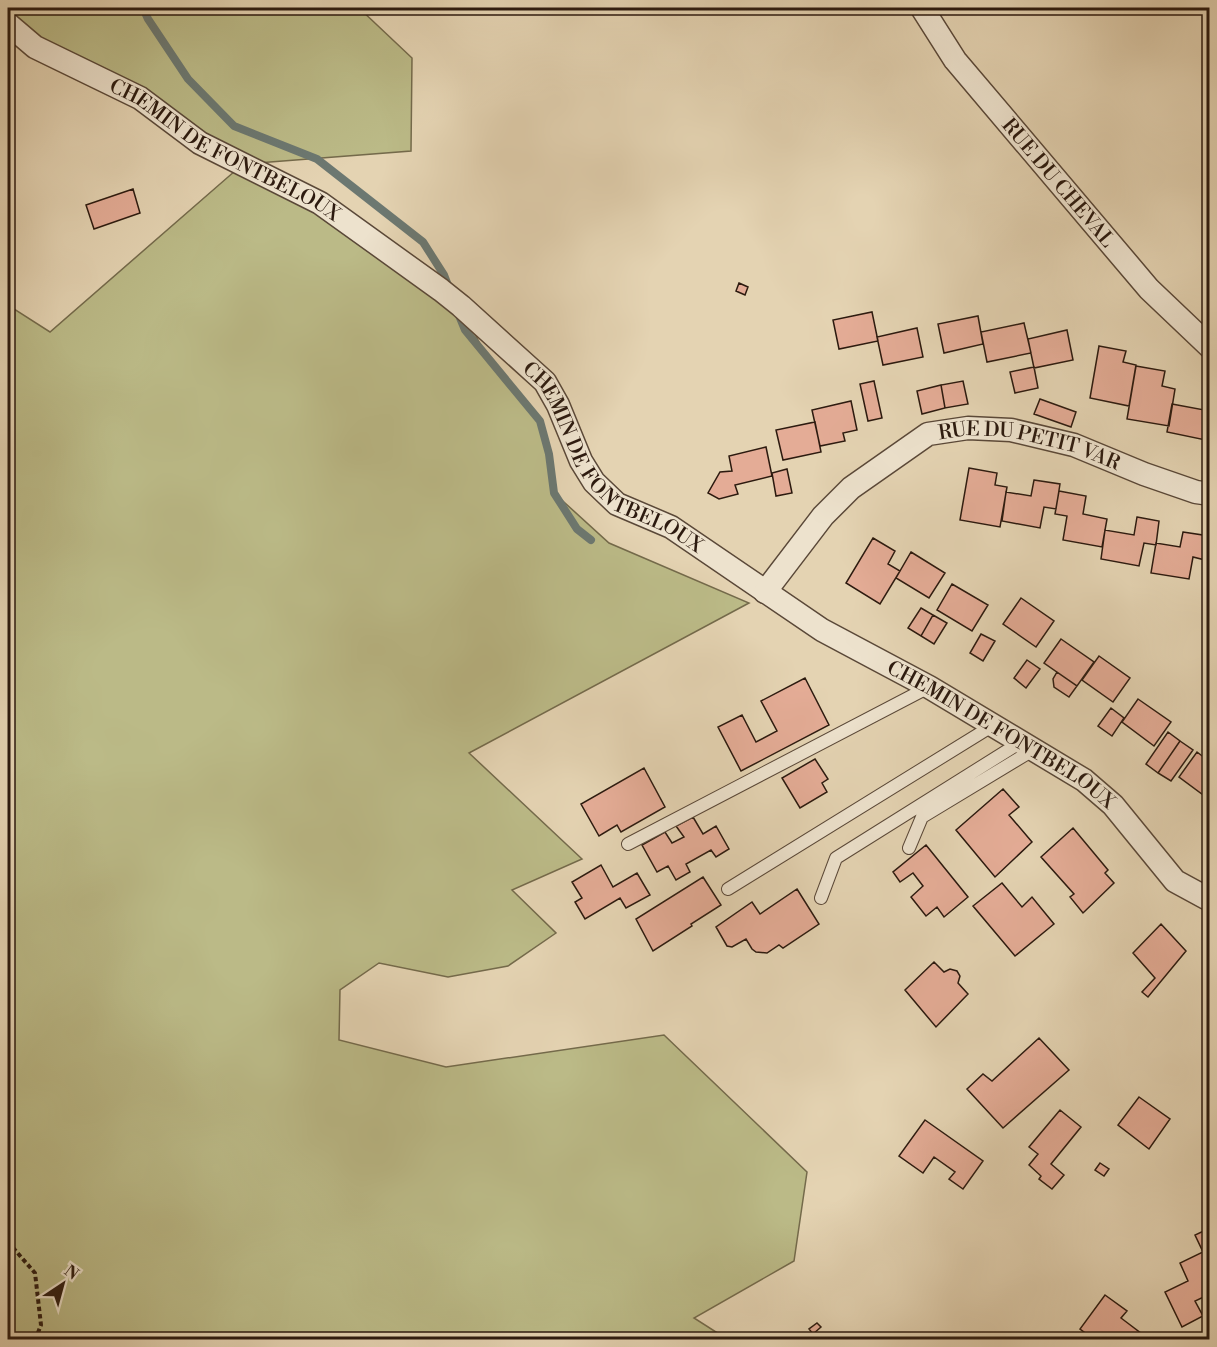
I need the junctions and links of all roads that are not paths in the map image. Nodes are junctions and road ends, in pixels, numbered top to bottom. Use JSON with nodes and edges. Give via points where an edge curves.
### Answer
{"nodes":[{"id":1,"x":922,"y":8,"type":"edge"},
{"id":2,"x":8,"y":24,"type":"edge"},
{"id":3,"x":1209,"y":347,"type":"edge"},
{"id":4,"x":1209,"y":494,"type":"edge"},
{"id":5,"x":765,"y":592,"type":"junction"},
{"id":6,"x":929,"y":687,"type":"junction"},
{"id":7,"x":992,"y":726,"type":"junction"},
{"id":8,"x":1027,"y":746,"type":"junction"},
{"id":9,"x":628,"y":844,"type":"dead end"},
{"id":10,"x":909,"y":848,"type":"dead end"},
{"id":11,"x":728,"y":889,"type":"dead end"},
{"id":12,"x":821,"y":898,"type":"dead end"},
{"id":13,"x":1209,"y":900,"type":"edge"}],
"edges":[{"from":1,"to":3,"type":"street","name":"RUE DU CHEVAL","via":[[962,69],[1149,289]]},
{"from":2,"to":5,"type":"street","name":"CHEMIN DE FONTBELOUX","via":[[35,47],[140,98],[200,143],[320,203],[441,290],[544,382],[594,483],[617,504],[671,527]]},
{"from":4,"to":5,"type":"street","name":"RUE DU PETIT VAR","via":[[1144,474],[1074,445],[1011,430],[968,428],[928,434],[851,488],[823,516]]},
{"from":5,"to":6,"type":"street","name":"CHEMIN DE FONTBELOUX","via":[[822,630]]},
{"from":6,"to":7,"type":"street","name":"CHEMIN DE FONTBELOUX"},
{"from":6,"to":9,"type":"lane"},
{"from":7,"to":8,"type":"street","name":"CHEMIN DE FONTBELOUX"},
{"from":7,"to":11,"type":"lane"},
{"from":8,"to":10,"type":"lane","via":[[922,817]]},
{"from":8,"to":12,"type":"lane","via":[[836,858]]},
{"from":8,"to":13,"type":"street","name":"CHEMIN DE FONTBELOUX","via":[[1084,780],[1113,805],[1175,880]]}]}
